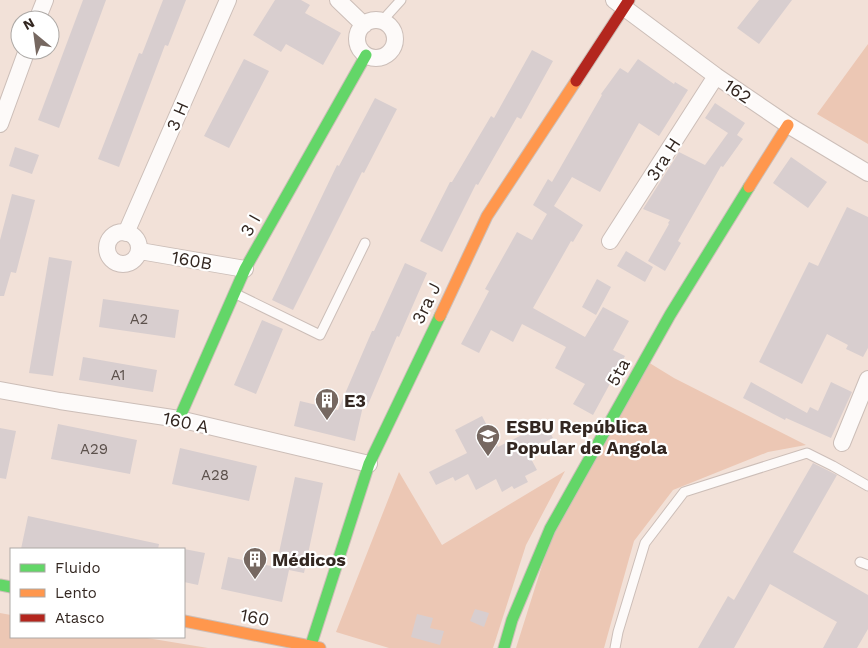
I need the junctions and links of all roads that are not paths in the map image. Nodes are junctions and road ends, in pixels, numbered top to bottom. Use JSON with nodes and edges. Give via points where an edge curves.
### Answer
{"nodes":[{"id":1,"x":228,"y":0,"type":"edge"},
{"id":2,"x":338,"y":0,"type":"edge"},
{"id":3,"x":401,"y":0,"type":"edge"},
{"id":4,"x":622,"y":3,"type":"edge"},
{"id":5,"x":382,"y":21,"type":"junction"},
{"id":6,"x":364,"y":24,"type":"junction"},
{"id":7,"x":366,"y":55,"type":"junction"},
{"id":8,"x":23,"y":60,"type":"edge"},
{"id":9,"x":716,"y":76,"type":"junction"},
{"id":10,"x":0,"y":124,"type":"edge"},
{"id":11,"x":788,"y":125,"type":"junction"},
{"id":12,"x":868,"y":174,"type":"edge"},
{"id":13,"x":126,"y":233,"type":"junction"},
{"id":14,"x":610,"y":241,"type":"dead end"},
{"id":15,"x":365,"y":243,"type":"dead end"},
{"id":16,"x":140,"y":251,"type":"junction"},
{"id":17,"x":245,"y":269,"type":"junction"},
{"id":18,"x":234,"y":293,"type":"junction"},
{"id":19,"x":868,"y":379,"type":"edge"},
{"id":20,"x":0,"y":390,"type":"edge"},
{"id":21,"x":179,"y":419,"type":"junction"},
{"id":22,"x":842,"y":443,"type":"dead end"},
{"id":23,"x":369,"y":464,"type":"junction"},
{"id":24,"x":868,"y":486,"type":"edge"},
{"id":25,"x":185,"y":621,"type":"edge"},
{"id":26,"x":314,"y":647,"type":"edge"},
{"id":27,"x":504,"y":648,"type":"edge"},
{"id":28,"x":615,"y":648,"type":"edge"}],
"edges":[{"from":1,"to":13,"type":"street","name":"3 H"},
{"from":2,"to":6,"type":"street"},
{"from":3,"to":5,"type":"lane"},
{"from":4,"to":9,"type":"street","name":"162"},
{"from":4,"to":23,"type":"street","name":"3ra J","via":[[487,216]]},
{"from":5,"to":6,"type":"street"},
{"from":5,"to":7,"type":"street","via":[[395,35],[393,47],[390,53],[378,58]]},
{"from":6,"to":7,"type":"street","via":[[357,37]]},
{"from":7,"to":17,"type":"street","name":"3 I"},
{"from":8,"to":10,"type":"street"},
{"from":9,"to":11,"type":"street","name":"162"},
{"from":9,"to":14,"type":"street","name":"3ra H"},
{"from":11,"to":12,"type":"street","name":"162"},
{"from":11,"to":27,"type":"street","name":"5ta","via":[[670,315],[550,528],[512,620]]},
{"from":13,"to":16,"type":"street","via":[[136,238]]},
{"from":13,"to":16,"type":"street","via":[[120,232],[110,238],[109,256],[119,264],[126,264],[132,262]]},
{"from":15,"to":18,"type":"lane","via":[[320,335]]},
{"from":16,"to":17,"type":"street","name":"160B"},
{"from":17,"to":18,"type":"street","name":"3 I"},
{"from":18,"to":21,"type":"street","name":"3 I"},
{"from":19,"to":22,"type":"street"},
{"from":20,"to":21,"type":"street","name":"160 A"},
{"from":21,"to":23,"type":"street","name":"160 A"},
{"from":23,"to":26,"type":"street","name":"3ra J"},
{"from":24,"to":28,"type":"lane","via":[[807,453],[684,492],[645,543]]},
{"from":25,"to":26,"type":"street","name":"160"}]}
